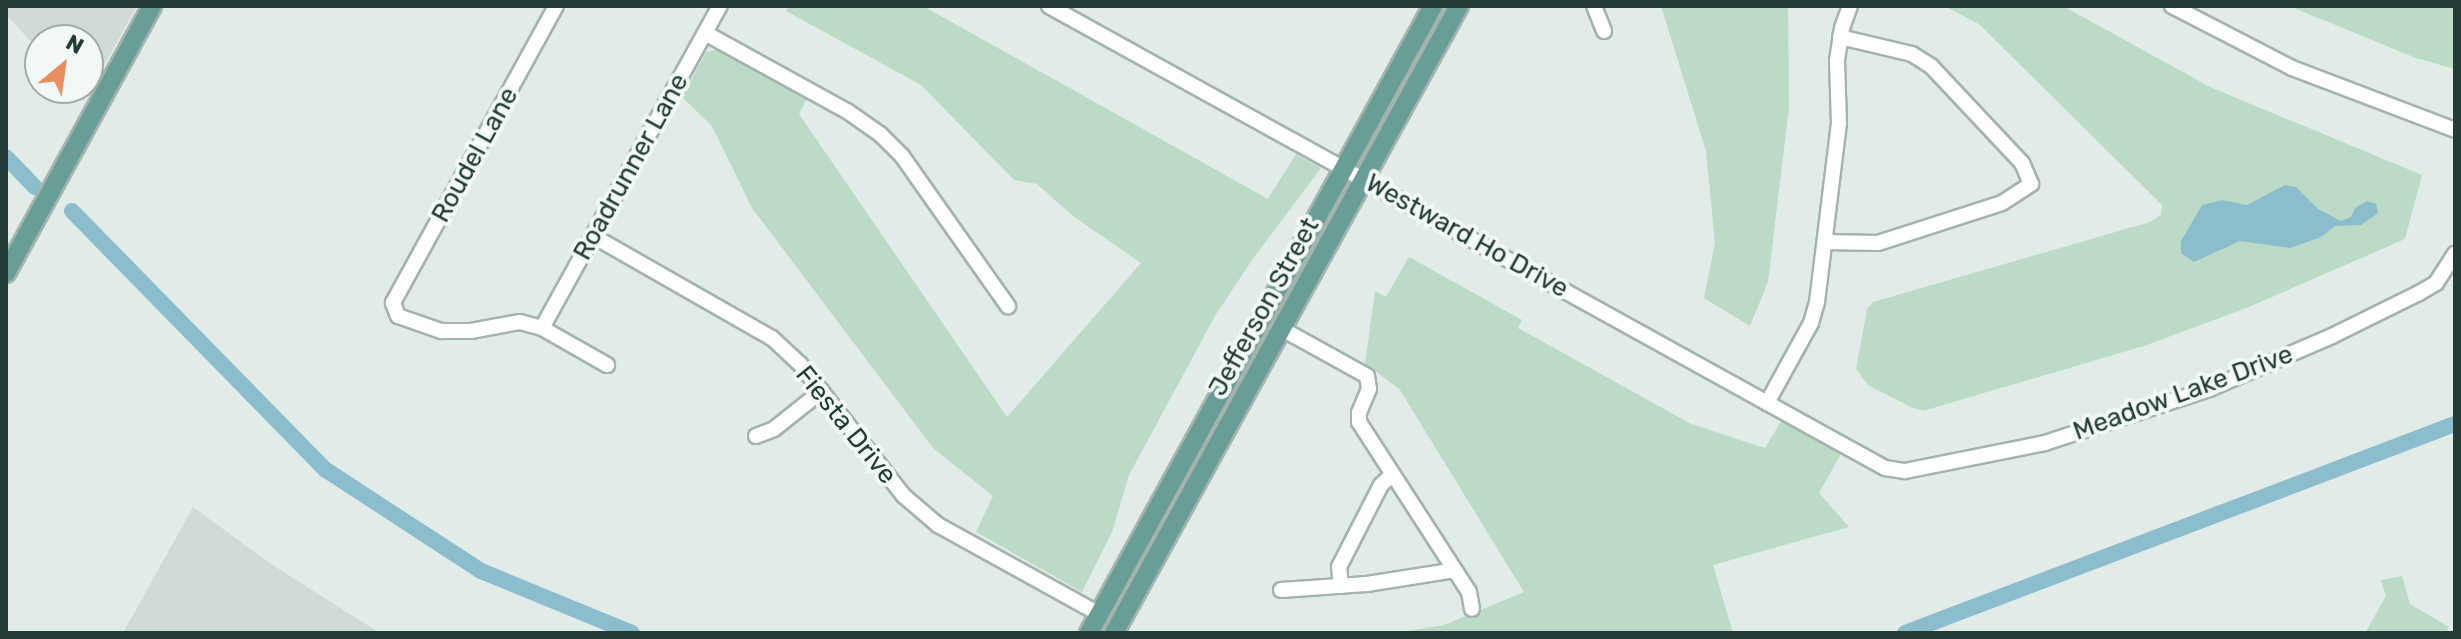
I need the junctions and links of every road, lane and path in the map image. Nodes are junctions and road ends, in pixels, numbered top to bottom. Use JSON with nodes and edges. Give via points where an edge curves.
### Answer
{"nodes":[{"id":1,"x":152,"y":6,"type":"edge"},
{"id":2,"x":556,"y":6,"type":"edge"},
{"id":3,"x":720,"y":6,"type":"edge"},
{"id":4,"x":1049,"y":6,"type":"edge"},
{"id":5,"x":1433,"y":6,"type":"edge"},
{"id":6,"x":1459,"y":6,"type":"edge"},
{"id":7,"x":1594,"y":6,"type":"edge"},
{"id":8,"x":1850,"y":6,"type":"edge"},
{"id":9,"x":2172,"y":6,"type":"edge"},
{"id":10,"x":1604,"y":31,"type":"dead end"},
{"id":11,"x":705,"y":33,"type":"junction"},
{"id":12,"x":1840,"y":37,"type":"junction"},
{"id":13,"x":2455,"y":130,"type":"edge"},
{"id":14,"x":1345,"y":167,"type":"junction"},
{"id":15,"x":1364,"y":179,"type":"junction"},
{"id":16,"x":1309,"y":233,"type":"junction"},
{"id":17,"x":593,"y":236,"type":"junction"},
{"id":18,"x":1825,"y":242,"type":"junction"},
{"id":19,"x":2455,"y":254,"type":"edge"},
{"id":20,"x":6,"y":273,"type":"edge"},
{"id":21,"x":1008,"y":306,"type":"dead end"},
{"id":22,"x":542,"y":328,"type":"junction"},
{"id":23,"x":1282,"y":329,"type":"junction"},
{"id":24,"x":607,"y":365,"type":"dead end"},
{"id":25,"x":822,"y":391,"type":"junction"},
{"id":26,"x":1767,"y":403,"type":"junction"},
{"id":27,"x":756,"y":436,"type":"dead end"},
{"id":28,"x":1885,"y":468,"type":"joint"},
{"id":29,"x":1393,"y":474,"type":"junction"},
{"id":30,"x":1455,"y":570,"type":"junction"},
{"id":31,"x":1341,"y":586,"type":"junction"},
{"id":32,"x":1281,"y":590,"type":"dead end"},
{"id":33,"x":1472,"y":609,"type":"dead end"},
{"id":34,"x":1099,"y":614,"type":"junction"},
{"id":35,"x":1089,"y":633,"type":"edge"},
{"id":36,"x":1114,"y":633,"type":"edge"}],
"edges":[{"from":1,"to":20,"type":"main road"},
{"from":2,"to":22,"type":"street","name":"Roudel Lane","via":[[393,303],[398,316],[441,331],[520,322]]},
{"from":3,"to":11,"type":"street","name":"Roadrunner Lane"},
{"from":4,"to":14,"type":"street","name":"Westward Ho Drive"},
{"from":5,"to":14,"type":"main road","name":"Jefferson Street"},
{"from":6,"to":15,"type":"main road","name":"Jefferson Street"},
{"from":7,"to":10,"type":"street"},
{"from":8,"to":12,"type":"street"},
{"from":9,"to":13,"type":"street","via":[[2292,68]]},
{"from":11,"to":17,"type":"street","name":"Roadrunner Lane"},
{"from":11,"to":21,"type":"street","via":[[880,134],[902,156]]},
{"from":12,"to":18,"type":"street","via":[[1839,124]]},
{"from":12,"to":18,"type":"street","via":[[1912,54],[1931,66],[2022,163],[2031,184],[2015,197],[1878,243]]},
{"from":14,"to":15,"type":"street","name":"Westward Ho Drive"},
{"from":14,"to":16,"type":"main road","name":"Jefferson Street"},
{"from":15,"to":23,"type":"main road","name":"Jefferson Street"},
{"from":15,"to":26,"type":"street","name":"Westward Ho Drive"},
{"from":16,"to":23,"type":"main road","via":[[1298,274],[1274,318]]},
{"from":16,"to":34,"type":"main road","name":"Jefferson Street"},
{"from":17,"to":22,"type":"street","name":"Roadrunner Lane"},
{"from":17,"to":25,"type":"street","name":"Fiesta Drive","via":[[772,338]]},
{"from":18,"to":26,"type":"street","via":[[1811,323]]},
{"from":19,"to":28,"type":"street","name":"Meadow Lake Drive","via":[[2436,283],[2419,293],[2209,389],[2045,443],[1919,469]]},
{"from":22,"to":24,"type":"street"},
{"from":23,"to":29,"type":"street","via":[[1367,376],[1369,389],[1359,422]]},
{"from":23,"to":36,"type":"main road","name":"Jefferson Street"},
{"from":25,"to":27,"type":"street","via":[[774,429]]},
{"from":25,"to":34,"type":"street","name":"Fiesta Drive","via":[[904,496],[938,525]]},
{"from":26,"to":28,"type":"street","name":"Westward Ho Drive"},
{"from":29,"to":30,"type":"street"},
{"from":29,"to":31,"type":"street","via":[[1381,485],[1339,567]]},
{"from":30,"to":31,"type":"street"},
{"from":30,"to":33,"type":"street"},
{"from":31,"to":32,"type":"street"},
{"from":34,"to":35,"type":"main road","name":"Jefferson Street"}]}
